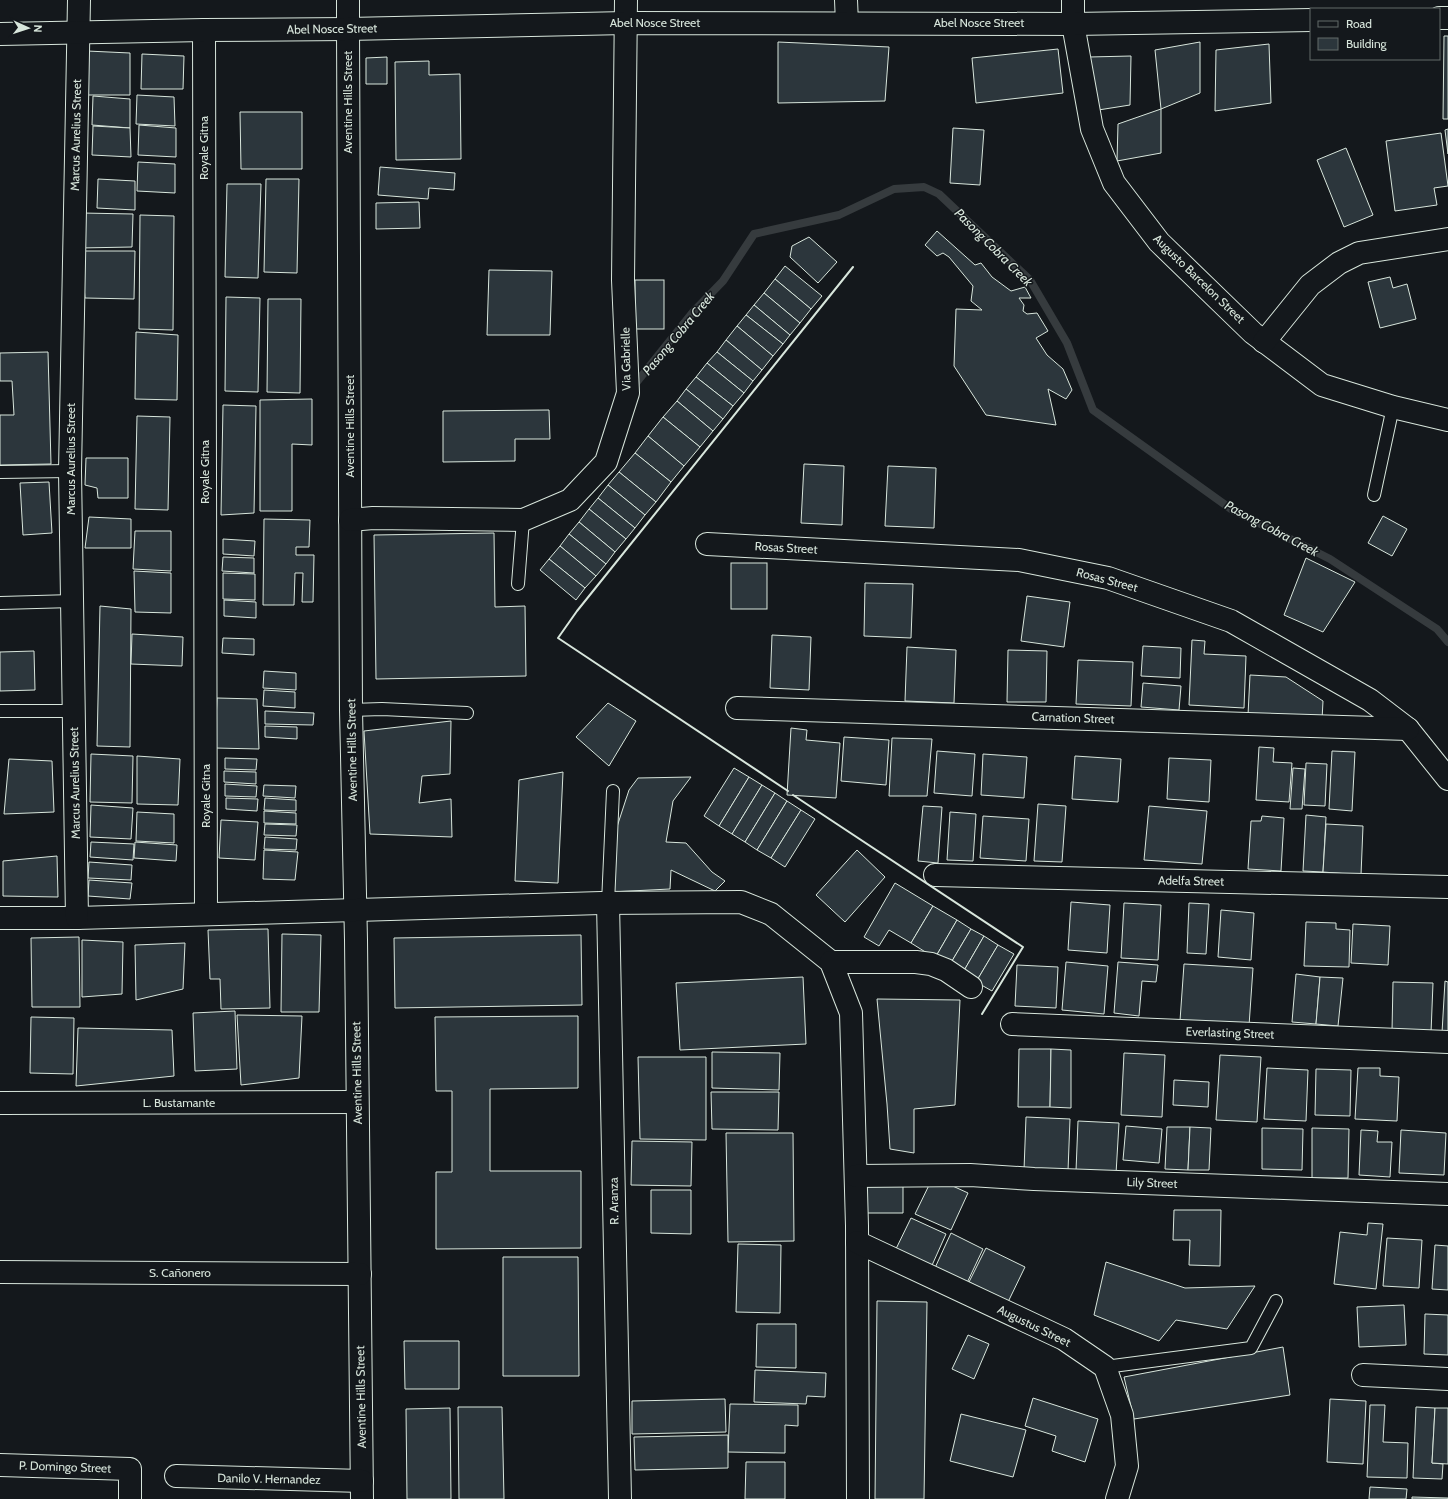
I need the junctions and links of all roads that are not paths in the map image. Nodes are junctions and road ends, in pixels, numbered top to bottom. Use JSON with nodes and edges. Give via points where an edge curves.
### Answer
{"nodes":[{"id":1,"x":79,"y":0,"type":"edge"},
{"id":2,"x":348,"y":0,"type":"edge"},
{"id":3,"x":626,"y":0,"type":"edge"},
{"id":4,"x":846,"y":0,"type":"edge"},
{"id":5,"x":1073,"y":0,"type":"edge"},
{"id":6,"x":1310,"y":20,"type":"edge"},
{"id":7,"x":626,"y":23,"type":"junction"},
{"id":8,"x":847,"y":23,"type":"junction"},
{"id":9,"x":1073,"y":24,"type":"junction"},
{"id":10,"x":348,"y":29,"type":"junction"},
{"id":11,"x":204,"y":30,"type":"junction"},
{"id":12,"x":78,"y":32,"type":"junction"},
{"id":13,"x":0,"y":34,"type":"edge"},
{"id":14,"x":1448,"y":239,"type":"edge"},
{"id":15,"x":1264,"y":342,"type":"junction"},
{"id":16,"x":1393,"y":407,"type":"junction"},
{"id":17,"x":1448,"y":420,"type":"edge"},
{"id":18,"x":70,"y":471,"type":"junction"},
{"id":19,"x":0,"y":472,"type":"edge"},
{"id":20,"x":1374,"y":495,"type":"dead end"},
{"id":21,"x":350,"y":520,"type":"junction"},
{"id":22,"x":524,"y":520,"type":"junction"},
{"id":23,"x":707,"y":544,"type":"dead end"},
{"id":24,"x":518,"y":584,"type":"dead end"},
{"id":25,"x":72,"y":601,"type":"junction"},
{"id":26,"x":0,"y":603,"type":"edge"},
{"id":27,"x":737,"y":708,"type":"dead end"},
{"id":28,"x":0,"y":710,"type":"edge"},
{"id":29,"x":352,"y":710,"type":"junction"},
{"id":30,"x":74,"y":711,"type":"junction"},
{"id":31,"x":468,"y":713,"type":"dead end"},
{"id":32,"x":1408,"y":729,"type":"junction"},
{"id":33,"x":1448,"y":779,"type":"edge"},
{"id":34,"x":613,"y":791,"type":"dead end"},
{"id":35,"x":935,"y":874,"type":"dead end"},
{"id":36,"x":1448,"y":888,"type":"edge"},
{"id":37,"x":608,"y":903,"type":"junction"},
{"id":38,"x":355,"y":911,"type":"junction"},
{"id":39,"x":206,"y":914,"type":"junction"},
{"id":40,"x":0,"y":918,"type":"edge"},
{"id":41,"x":77,"y":918,"type":"junction"},
{"id":42,"x":831,"y":962,"type":"junction"},
{"id":43,"x":971,"y":987,"type":"dead end"},
{"id":44,"x":1012,"y":1024,"type":"dead end"},
{"id":45,"x":1448,"y":1042,"type":"edge"},
{"id":46,"x":358,"y":1102,"type":"junction"},
{"id":47,"x":0,"y":1103,"type":"edge"},
{"id":48,"x":856,"y":1176,"type":"junction"},
{"id":49,"x":1448,"y":1194,"type":"edge"},
{"id":50,"x":857,"y":1242,"type":"junction"},
{"id":51,"x":0,"y":1272,"type":"edge"},
{"id":52,"x":360,"y":1274,"type":"junction"},
{"id":53,"x":1276,"y":1301,"type":"dead end"},
{"id":54,"x":1105,"y":1367,"type":"junction"},
{"id":55,"x":1363,"y":1375,"type":"dead end"},
{"id":56,"x":1448,"y":1379,"type":"edge"},
{"id":57,"x":0,"y":1465,"type":"edge"},
{"id":58,"x":176,"y":1476,"type":"dead end"},
{"id":59,"x":362,"y":1490,"type":"edge"},
{"id":60,"x":130,"y":1499,"type":"edge"},
{"id":61,"x":620,"y":1499,"type":"edge"},
{"id":62,"x":858,"y":1499,"type":"edge"},
{"id":63,"x":1116,"y":1499,"type":"edge"}],
"edges":[{"from":1,"to":12,"type":"street","name":"Marcus Aurelius Street"},
{"from":2,"to":10,"type":"street","name":"Aventine Hills Street"},
{"from":3,"to":7,"type":"street","name":"Via Gabrielle"},
{"from":4,"to":8,"type":"street"},
{"from":5,"to":9,"type":"street","name":"Augusto Barcelon Street"},
{"from":6,"to":9,"type":"street","name":"Abel Nosce Street"},
{"from":7,"to":8,"type":"street","name":"Abel Nosce Street"},
{"from":7,"to":10,"type":"street","name":"Abel Nosce Street"},
{"from":7,"to":22,"type":"street","name":"Via Gabrielle","via":[[623,280],[628,393],[606,462],[570,500]]},
{"from":8,"to":9,"type":"street","name":"Abel Nosce Street"},
{"from":9,"to":15,"type":"street","name":"Augusto Barcelon Street","via":[[1092,129],[1114,183],[1159,242]]},
{"from":10,"to":11,"type":"street","name":"Abel Nosce Street"},
{"from":10,"to":21,"type":"street","name":"Aventine Hills Street"},
{"from":11,"to":12,"type":"street","name":"Abel Nosce Street"},
{"from":11,"to":39,"type":"street","name":"Royale Gitna"},
{"from":12,"to":13,"type":"street","name":"Abel Nosce Street"},
{"from":12,"to":18,"type":"street","name":"Marcus Aurelius Street"},
{"from":14,"to":15,"type":"street","via":[[1359,253],[1339,263],[1310,285]]},
{"from":15,"to":16,"type":"street","name":"Augusto Barcelon Street","via":[[1322,385]]},
{"from":16,"to":17,"type":"street","name":"Augusto Barcelon Street"},
{"from":16,"to":20,"type":"lane"},
{"from":18,"to":19,"type":"lane"},
{"from":18,"to":25,"type":"street","name":"Marcus Aurelius Street"},
{"from":21,"to":22,"type":"street","name":"Via Gabrielle"},
{"from":21,"to":29,"type":"street","name":"Aventine Hills Street"},
{"from":22,"to":24,"type":"lane"},
{"from":23,"to":32,"type":"street","name":"Rosas Street","via":[[1019,560],[1108,578],[1231,621],[1370,700]]},
{"from":25,"to":26,"type":"lane"},
{"from":25,"to":30,"type":"street","name":"Marcus Aurelius Street"},
{"from":27,"to":32,"type":"street","name":"Carnation Street"},
{"from":28,"to":30,"type":"lane"},
{"from":29,"to":31,"type":"lane","via":[[382,708]]},
{"from":29,"to":38,"type":"street","name":"Aventine Hills Street"},
{"from":30,"to":41,"type":"street","name":"Marcus Aurelius Street"},
{"from":32,"to":33,"type":"street","name":"Rosas Street"},
{"from":34,"to":37,"type":"lane"},
{"from":35,"to":36,"type":"street","name":"Adelfa Street"},
{"from":37,"to":38,"type":"street"},
{"from":37,"to":42,"type":"street","via":[[740,902],[771,914]]},
{"from":37,"to":61,"type":"street","name":"R. Aranza"},
{"from":38,"to":39,"type":"street"},
{"from":38,"to":46,"type":"street","name":"Aventine Hills Street"},
{"from":39,"to":41,"type":"street"},
{"from":40,"to":41,"type":"street"},
{"from":42,"to":43,"type":"street","via":[[932,964]]},
{"from":42,"to":48,"type":"street","via":[[851,1013]]},
{"from":44,"to":45,"type":"street","name":"Everlasting Street"},
{"from":46,"to":47,"type":"street","name":"L. Bustamante"},
{"from":46,"to":52,"type":"street","name":"Aventine Hills Street"},
{"from":48,"to":49,"type":"street","name":"Lily Street","via":[[970,1175]]},
{"from":48,"to":50,"type":"street"},
{"from":50,"to":54,"type":"street","name":"Augustus Street","via":[[1064,1339]]},
{"from":50,"to":62,"type":"street"},
{"from":51,"to":52,"type":"street","name":"S. Cañonero"},
{"from":52,"to":59,"type":"street","name":"Aventine Hills Street"},
{"from":53,"to":54,"type":"lane","via":[[1251,1348]]},
{"from":54,"to":63,"type":"street","via":[[1122,1415],[1127,1466]]},
{"from":55,"to":56,"type":"street"},
{"from":57,"to":60,"type":"street","name":"P. Domingo Street","via":[[130,1470]]},
{"from":58,"to":59,"type":"street","name":"Danilo V. Hernandez"}]}
